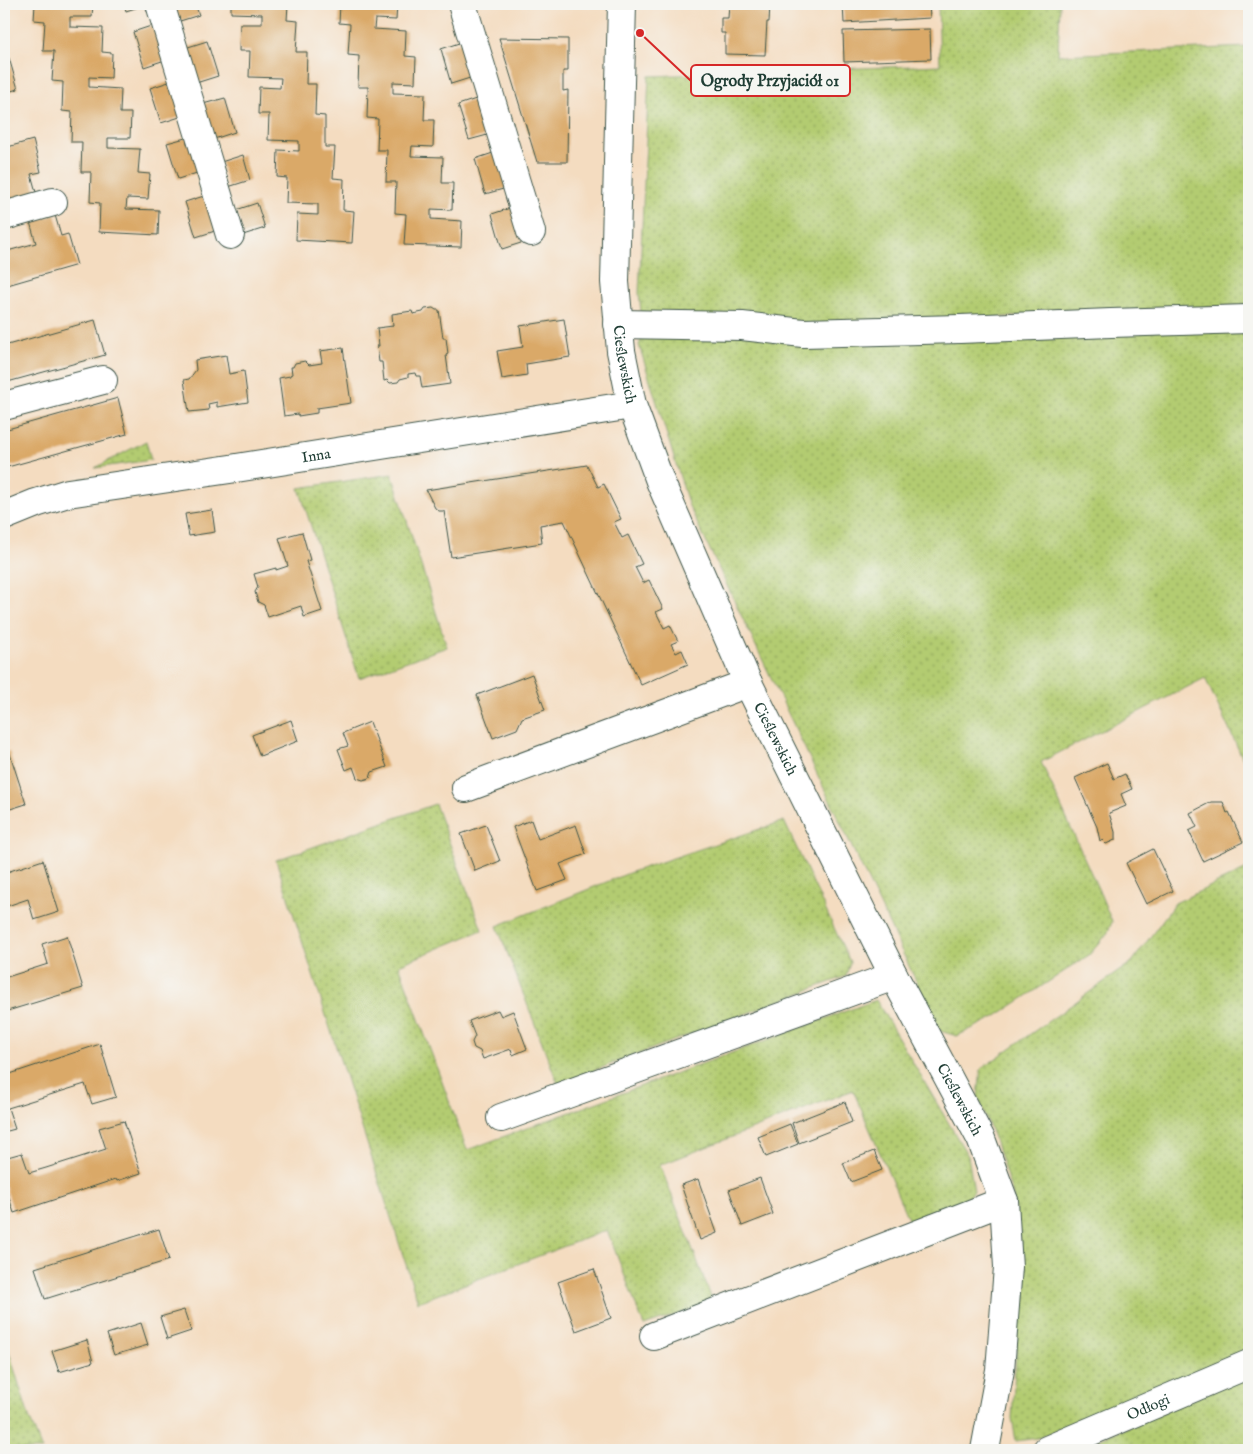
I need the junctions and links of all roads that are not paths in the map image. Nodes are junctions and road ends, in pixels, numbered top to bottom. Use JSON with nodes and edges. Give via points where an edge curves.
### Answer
{"nodes":[{"id":1,"x":160,"y":4,"type":"edge"},
{"id":2,"x":462,"y":4,"type":"edge"},
{"id":3,"x":622,"y":4,"type":"edge"},
{"id":4,"x":53,"y":202,"type":"dead end"},
{"id":5,"x":4,"y":216,"type":"edge"},
{"id":6,"x":531,"y":232,"type":"dead end"},
{"id":7,"x":230,"y":235,"type":"dead end"},
{"id":8,"x":1249,"y":319,"type":"edge"},
{"id":9,"x":618,"y":324,"type":"junction"},
{"id":10,"x":103,"y":380,"type":"dead end"},
{"id":11,"x":632,"y":405,"type":"junction"},
{"id":12,"x":4,"y":406,"type":"edge"},
{"id":13,"x":4,"y":516,"type":"edge"},
{"id":14,"x":748,"y":683,"type":"junction"},
{"id":15,"x":466,"y":788,"type":"dead end"},
{"id":16,"x":894,"y":976,"type":"junction"},
{"id":17,"x":501,"y":1118,"type":"dead end"},
{"id":18,"x":1004,"y":1201,"type":"junction"},
{"id":19,"x":654,"y":1336,"type":"dead end"},
{"id":20,"x":1249,"y":1364,"type":"edge"},
{"id":21,"x":1062,"y":1448,"type":"edge"},
{"id":22,"x":985,"y":1450,"type":"edge"}],
"edges":[{"from":1,"to":7,"type":"street"},
{"from":2,"to":6,"type":"street"},
{"from":3,"to":9,"type":"street","name":"Cieślewskich","via":[[615,254]]},
{"from":4,"to":5,"type":"street"},
{"from":8,"to":9,"type":"street","via":[[803,333],[742,326]]},
{"from":9,"to":11,"type":"street","name":"Cieślewskich"},
{"from":10,"to":12,"type":"street"},
{"from":11,"to":13,"type":"street","name":"Inna","via":[[68,493]]},
{"from":11,"to":14,"type":"street","name":"Cieślewskich","via":[[660,481]]},
{"from":14,"to":15,"type":"street"},
{"from":14,"to":16,"type":"street","name":"Cieślewskich"},
{"from":16,"to":17,"type":"street"},
{"from":16,"to":18,"type":"street","name":"Cieślewskich","via":[[981,1139]]},
{"from":18,"to":19,"type":"street"},
{"from":18,"to":22,"type":"street","name":"Cieślewskich","via":[[1008,1267],[1000,1370]]},
{"from":20,"to":21,"type":"street","name":"Odłogi"}]}
